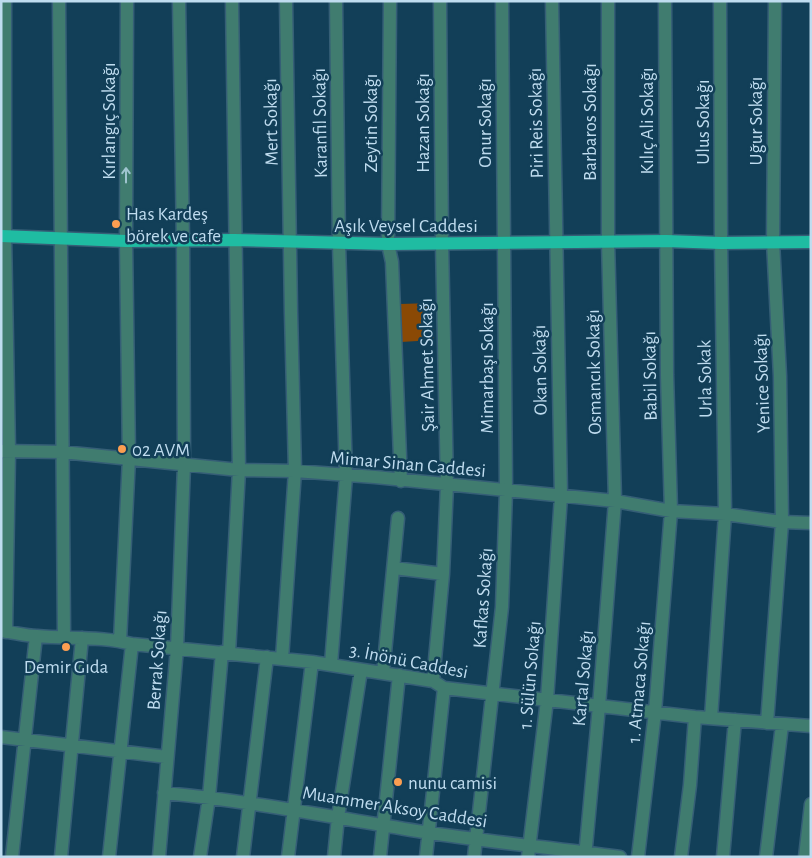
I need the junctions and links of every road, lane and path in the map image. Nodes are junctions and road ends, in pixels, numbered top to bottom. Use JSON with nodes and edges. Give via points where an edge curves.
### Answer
{"nodes":[{"id":1,"x":4,"y":1,"type":"edge"},
{"id":2,"x":59,"y":1,"type":"edge"},
{"id":3,"x":127,"y":1,"type":"edge"},
{"id":4,"x":179,"y":1,"type":"edge"},
{"id":5,"x":232,"y":1,"type":"edge"},
{"id":6,"x":286,"y":1,"type":"edge"},
{"id":7,"x":336,"y":1,"type":"edge"},
{"id":8,"x":390,"y":1,"type":"edge"},
{"id":9,"x":440,"y":1,"type":"edge"},
{"id":10,"x":502,"y":1,"type":"edge"},
{"id":11,"x":552,"y":1,"type":"edge"},
{"id":12,"x":608,"y":1,"type":"edge"},
{"id":13,"x":665,"y":1,"type":"edge"},
{"id":14,"x":720,"y":1,"type":"edge"},
{"id":15,"x":774,"y":1,"type":"edge"},
{"id":16,"x":3,"y":236,"type":"edge"},
{"id":17,"x":62,"y":239,"type":"junction"},
{"id":18,"x":234,"y":240,"type":"junction"},
{"id":19,"x":126,"y":241,"type":"junction"},
{"id":20,"x":183,"y":241,"type":"junction"},
{"id":21,"x":666,"y":241,"type":"junction"},
{"id":22,"x":291,"y":242,"type":"junction"},
{"id":23,"x":608,"y":242,"type":"junction"},
{"id":24,"x":773,"y":242,"type":"junction"},
{"id":25,"x":811,"y":242,"type":"edge"},
{"id":26,"x":721,"y":243,"type":"junction"},
{"id":27,"x":339,"y":244,"type":"junction"},
{"id":28,"x":388,"y":244,"type":"junction"},
{"id":29,"x":442,"y":244,"type":"junction"},
{"id":30,"x":504,"y":244,"type":"junction"},
{"id":31,"x":555,"y":244,"type":"junction"},
{"id":32,"x":5,"y":451,"type":"edge"},
{"id":33,"x":62,"y":452,"type":"junction"},
{"id":34,"x":129,"y":458,"type":"junction"},
{"id":35,"x":184,"y":465,"type":"junction"},
{"id":36,"x":239,"y":470,"type":"junction"},
{"id":37,"x":295,"y":471,"type":"junction"},
{"id":38,"x":346,"y":476,"type":"junction"},
{"id":39,"x":401,"y":481,"type":"junction"},
{"id":40,"x":447,"y":485,"type":"junction"},
{"id":41,"x":506,"y":491,"type":"junction"},
{"id":42,"x":561,"y":496,"type":"junction"},
{"id":43,"x":615,"y":501,"type":"junction"},
{"id":44,"x":671,"y":511,"type":"junction"},
{"id":45,"x":725,"y":514,"type":"junction"},
{"id":46,"x":398,"y":518,"type":"dead end"},
{"id":47,"x":782,"y":522,"type":"junction"},
{"id":48,"x":811,"y":524,"type":"edge"},
{"id":49,"x":394,"y":568,"type":"junction"},
{"id":50,"x":443,"y":574,"type":"junction"},
{"id":51,"x":4,"y":632,"type":"edge"},
{"id":52,"x":36,"y":636,"type":"junction"},
{"id":53,"x":64,"y":636,"type":"junction"},
{"id":54,"x":82,"y":638,"type":"junction"},
{"id":55,"x":126,"y":643,"type":"junction"},
{"id":56,"x":177,"y":648,"type":"junction"},
{"id":57,"x":226,"y":652,"type":"junction"},
{"id":58,"x":267,"y":657,"type":"junction"},
{"id":59,"x":282,"y":659,"type":"junction"},
{"id":60,"x":312,"y":662,"type":"junction"},
{"id":61,"x":331,"y":664,"type":"junction"},
{"id":62,"x":361,"y":670,"type":"junction"},
{"id":63,"x":383,"y":673,"type":"junction"},
{"id":64,"x":399,"y":675,"type":"junction"},
{"id":65,"x":439,"y":684,"type":"junction"},
{"id":66,"x":493,"y":694,"type":"junction"},
{"id":67,"x":548,"y":700,"type":"junction"},
{"id":68,"x":599,"y":706,"type":"junction"},
{"id":69,"x":655,"y":712,"type":"junction"},
{"id":70,"x":695,"y":717,"type":"junction"},
{"id":71,"x":711,"y":718,"type":"junction"},
{"id":72,"x":735,"y":720,"type":"junction"},
{"id":73,"x":767,"y":723,"type":"junction"},
{"id":74,"x":782,"y":725,"type":"junction"},
{"id":75,"x":811,"y":726,"type":"edge"},
{"id":76,"x":1,"y":737,"type":"edge"},
{"id":77,"x":24,"y":740,"type":"junction"},
{"id":78,"x":72,"y":746,"type":"junction"},
{"id":79,"x":120,"y":750,"type":"junction"},
{"id":80,"x":167,"y":757,"type":"junction"},
{"id":81,"x":164,"y":793,"type":"junction"},
{"id":82,"x":209,"y":797,"type":"junction"},
{"id":83,"x":250,"y":803,"type":"junction"},
{"id":84,"x":811,"y":804,"type":"edge"},
{"id":85,"x":294,"y":809,"type":"junction"},
{"id":86,"x":338,"y":817,"type":"junction"},
{"id":87,"x":383,"y":825,"type":"junction"},
{"id":88,"x":429,"y":832,"type":"junction"},
{"id":89,"x":477,"y":838,"type":"junction"},
{"id":90,"x":529,"y":852,"type":"edge"},
{"id":91,"x":585,"y":854,"type":"edge"},
{"id":92,"x":12,"y":857,"type":"edge"},
{"id":93,"x":61,"y":857,"type":"edge"},
{"id":94,"x":109,"y":857,"type":"edge"},
{"id":95,"x":159,"y":857,"type":"edge"},
{"id":96,"x":200,"y":857,"type":"edge"},
{"id":97,"x":243,"y":857,"type":"edge"},
{"id":98,"x":288,"y":857,"type":"edge"},
{"id":99,"x":334,"y":857,"type":"edge"},
{"id":100,"x":380,"y":857,"type":"edge"},
{"id":101,"x":426,"y":857,"type":"edge"},
{"id":102,"x":474,"y":857,"type":"edge"},
{"id":103,"x":620,"y":857,"type":"edge"},
{"id":104,"x":638,"y":857,"type":"edge"},
{"id":105,"x":681,"y":857,"type":"edge"},
{"id":106,"x":723,"y":857,"type":"edge"},
{"id":107,"x":766,"y":857,"type":"edge"},
{"id":108,"x":805,"y":857,"type":"edge"}],
"edges":[{"from":1,"to":16,"type":"street"},
{"from":2,"to":17,"type":"street"},
{"from":19,"to":3,"type":"street","name":"Kırlangıç Sokağı","one_way":true},
{"from":4,"to":20,"type":"street","name":"Berrak Sokağı"},
{"from":5,"to":18,"type":"street"},
{"from":6,"to":22,"type":"street","name":"Mert Sokağı"},
{"from":7,"to":27,"type":"street","name":"Karanfil Sokağı"},
{"from":8,"to":28,"type":"street","name":"Zeytin Sokağı"},
{"from":9,"to":29,"type":"street","name":"Hazan Sokağı"},
{"from":10,"to":30,"type":"street","name":"Onur Sokağı"},
{"from":11,"to":31,"type":"street","name":"Piri Reis Sokağı"},
{"from":12,"to":23,"type":"street","name":"Barbaros Sokağı"},
{"from":13,"to":21,"type":"street","name":"Kılıç Ali Sokağı"},
{"from":14,"to":26,"type":"street","name":"Ulus Sokağı"},
{"from":15,"to":24,"type":"street","name":"Uğur Sokağı"},
{"from":16,"to":17,"type":"main road","name":"Aşık Veysel Caddesi"},
{"from":16,"to":32,"type":"street"},
{"from":17,"to":19,"type":"main road","name":"Aşık Veysel Caddesi"},
{"from":17,"to":33,"type":"street"},
{"from":18,"to":20,"type":"main road","name":"Aşık Veysel Caddesi"},
{"from":18,"to":22,"type":"main road","name":"Aşık Veysel Caddesi"},
{"from":18,"to":36,"type":"street"},
{"from":19,"to":20,"type":"main road","name":"Aşık Veysel Caddesi"},
{"from":19,"to":34,"type":"street","name":"Kırlangıç Sokağı"},
{"from":20,"to":35,"type":"street","name":"Berrak Sokağı"},
{"from":21,"to":23,"type":"main road","name":"Aşık Veysel Caddesi"},
{"from":21,"to":26,"type":"main road","name":"Aşık Veysel Caddesi"},
{"from":21,"to":44,"type":"street","name":"Babil Sokağı"},
{"from":22,"to":27,"type":"main road","name":"Aşık Veysel Caddesi"},
{"from":22,"to":37,"type":"street","name":"Mert Sokağı"},
{"from":23,"to":31,"type":"main road","name":"Aşık Veysel Caddesi"},
{"from":23,"to":43,"type":"street","name":"Osmancık Sokağı"},
{"from":24,"to":25,"type":"main road","name":"Aşık Veysel Caddesi"},
{"from":24,"to":26,"type":"main road","name":"Aşık Veysel Caddesi"},
{"from":24,"to":47,"type":"street","name":"Yenice Sokağı","via":[[780,376]]},
{"from":26,"to":45,"type":"street","name":"Urla Sokak"},
{"from":27,"to":28,"type":"main road","name":"Aşık Veysel Caddesi"},
{"from":27,"to":38,"type":"street","name":"Karanfil Sokağı"},
{"from":28,"to":29,"type":"main road","name":"Aşık Veysel Caddesi"},
{"from":28,"to":39,"type":"street","name":"Zeytin Sokağı","via":[[392,262]]},
{"from":29,"to":30,"type":"main road","name":"Aşık Veysel Caddesi"},
{"from":29,"to":40,"type":"street","name":"Şair Ahmet Sokağı"},
{"from":30,"to":31,"type":"main road","name":"Aşık Veysel Caddesi"},
{"from":30,"to":41,"type":"street","name":"Mimarbaşı Sokağı"},
{"from":31,"to":42,"type":"street","name":"Okan Sokağı"},
{"from":32,"to":33,"type":"street","name":"Mimar Sinan Caddesi"},
{"from":32,"to":51,"type":"street"},
{"from":33,"to":34,"type":"street","name":"Mimar Sinan Caddesi"},
{"from":33,"to":53,"type":"street"},
{"from":34,"to":35,"type":"street","name":"Mimar Sinan Caddesi"},
{"from":34,"to":55,"type":"street","name":"Kırlangıç Sokağı"},
{"from":35,"to":36,"type":"street","name":"Mimar Sinan Caddesi"},
{"from":35,"to":56,"type":"street","name":"Berrak Sokağı"},
{"from":36,"to":37,"type":"street","name":"Mimar Sinan Caddesi"},
{"from":36,"to":57,"type":"street"},
{"from":37,"to":38,"type":"street","name":"Mimar Sinan Caddesi"},
{"from":37,"to":59,"type":"street","name":"Mert Sokağı"},
{"from":38,"to":39,"type":"street","name":"Mimar Sinan Caddesi"},
{"from":38,"to":61,"type":"street","name":"Karanfil Sokağı"},
{"from":39,"to":40,"type":"street","name":"Mimar Sinan Caddesi"},
{"from":40,"to":41,"type":"street","name":"Mimar Sinan Caddesi"},
{"from":40,"to":50,"type":"street","name":"Şair Ahmet Sokağı"},
{"from":41,"to":42,"type":"street","name":"Mimar Sinan Caddesi"},
{"from":41,"to":66,"type":"street","name":"Kafkas Sokağı","via":[[502,607]]},
{"from":42,"to":43,"type":"street","name":"Mimar Sinan Caddesi"},
{"from":42,"to":67,"type":"street","name":"1. Sülün Sokağı"},
{"from":43,"to":44,"type":"street","name":"Mimar Sinan Caddesi"},
{"from":43,"to":68,"type":"street","name":"Kartal Sokağı"},
{"from":44,"to":45,"type":"street","name":"Mimar Sinan Caddesi"},
{"from":44,"to":69,"type":"street","name":"1. Atmaca Sokağı"},
{"from":45,"to":47,"type":"street","name":"Mimar Sinan Caddesi"},
{"from":45,"to":71,"type":"street","name":"Urla Sokak"},
{"from":46,"to":49,"type":"street"},
{"from":47,"to":48,"type":"street","name":"Mimar Sinan Caddesi"},
{"from":47,"to":73,"type":"street","name":"Yenice Sokağı"},
{"from":49,"to":50,"type":"street"},
{"from":49,"to":63,"type":"street"},
{"from":50,"to":65,"type":"street","name":"Şair Ahmet Sokağı"},
{"from":51,"to":52,"type":"street","name":"3. İnönü Caddesi"},
{"from":52,"to":53,"type":"street","name":"3. İnönü Caddesi"},
{"from":52,"to":77,"type":"street"},
{"from":53,"to":54,"type":"street","name":"3. İnönü Caddesi"},
{"from":54,"to":55,"type":"street","name":"3. İnönü Caddesi"},
{"from":54,"to":78,"type":"street"},
{"from":55,"to":56,"type":"street","name":"3. İnönü Caddesi"},
{"from":55,"to":79,"type":"street","name":"Kırlangıç Sokağı"},
{"from":56,"to":57,"type":"street","name":"3. İnönü Caddesi"},
{"from":56,"to":80,"type":"street","name":"Berrak Sokağı"},
{"from":57,"to":58,"type":"street","name":"3. İnönü Caddesi"},
{"from":57,"to":82,"type":"street"},
{"from":58,"to":59,"type":"street","name":"3. İnönü Caddesi"},
{"from":58,"to":83,"type":"street"},
{"from":59,"to":60,"type":"street","name":"3. İnönü Caddesi"},
{"from":60,"to":61,"type":"street","name":"3. İnönü Caddesi"},
{"from":60,"to":85,"type":"street"},
{"from":61,"to":62,"type":"street","name":"3. İnönü Caddesi"},
{"from":62,"to":63,"type":"street","name":"3. İnönü Caddesi"},
{"from":62,"to":86,"type":"street"},
{"from":63,"to":64,"type":"street","name":"3. İnönü Caddesi"},
{"from":64,"to":65,"type":"street","name":"3. İnönü Caddesi"},
{"from":64,"to":87,"type":"street"},
{"from":65,"to":66,"type":"street","name":"3. İnönü Caddesi"},
{"from":65,"to":88,"type":"street","name":"Şair Ahmet Sokağı"},
{"from":66,"to":67,"type":"street","name":"3. İnönü Caddesi"},
{"from":66,"to":89,"type":"street","name":"Kafkas Sokağı"},
{"from":67,"to":68,"type":"street","name":"3. İnönü Caddesi"},
{"from":67,"to":90,"type":"street","name":"1. Sülün Sokağı"},
{"from":68,"to":69,"type":"street","name":"3. İnönü Caddesi"},
{"from":68,"to":91,"type":"street","name":"Kartal Sokağı"},
{"from":69,"to":70,"type":"street","name":"3. İnönü Caddesi"},
{"from":69,"to":104,"type":"street","name":"1. Atmaca Sokağı"},
{"from":70,"to":71,"type":"street","name":"3. İnönü Caddesi"},
{"from":70,"to":105,"type":"street"},
{"from":71,"to":72,"type":"street","name":"3. İnönü Caddesi"},
{"from":72,"to":73,"type":"street","name":"3. İnönü Caddesi"},
{"from":72,"to":106,"type":"street"},
{"from":73,"to":74,"type":"street","name":"3. İnönü Caddesi"},
{"from":74,"to":75,"type":"street","name":"3. İnönü Caddesi"},
{"from":74,"to":107,"type":"street"},
{"from":76,"to":77,"type":"street"},
{"from":77,"to":78,"type":"street"},
{"from":77,"to":92,"type":"street"},
{"from":78,"to":79,"type":"street"},
{"from":78,"to":93,"type":"street"},
{"from":79,"to":80,"type":"street"},
{"from":79,"to":94,"type":"street","name":"Kırlangıç Sokağı"},
{"from":80,"to":81,"type":"street","name":"Berrak Sokağı"},
{"from":81,"to":82,"type":"street","name":"Muammer Aksoy Caddesi"},
{"from":81,"to":95,"type":"street","name":"Berrak Sokağı"},
{"from":82,"to":83,"type":"street","name":"Muammer Aksoy Caddesi"},
{"from":82,"to":96,"type":"street"},
{"from":83,"to":85,"type":"street","name":"Muammer Aksoy Caddesi"},
{"from":83,"to":97,"type":"street"},
{"from":84,"to":108,"type":"street"},
{"from":85,"to":86,"type":"street","name":"Muammer Aksoy Caddesi"},
{"from":85,"to":98,"type":"street"},
{"from":86,"to":87,"type":"street","name":"Muammer Aksoy Caddesi"},
{"from":86,"to":99,"type":"street"},
{"from":87,"to":88,"type":"street","name":"Muammer Aksoy Caddesi"},
{"from":87,"to":100,"type":"street"},
{"from":88,"to":89,"type":"street","name":"Muammer Aksoy Caddesi"},
{"from":88,"to":101,"type":"street","name":"Şair Ahmet Sokağı"},
{"from":89,"to":90,"type":"street","name":"Muammer Aksoy Caddesi"},
{"from":89,"to":102,"type":"street","name":"Kafkas Sokağı"},
{"from":90,"to":91,"type":"street","name":"Muammer Aksoy Caddesi"},
{"from":91,"to":103,"type":"street","name":"Muammer Aksoy Caddesi"}]}
